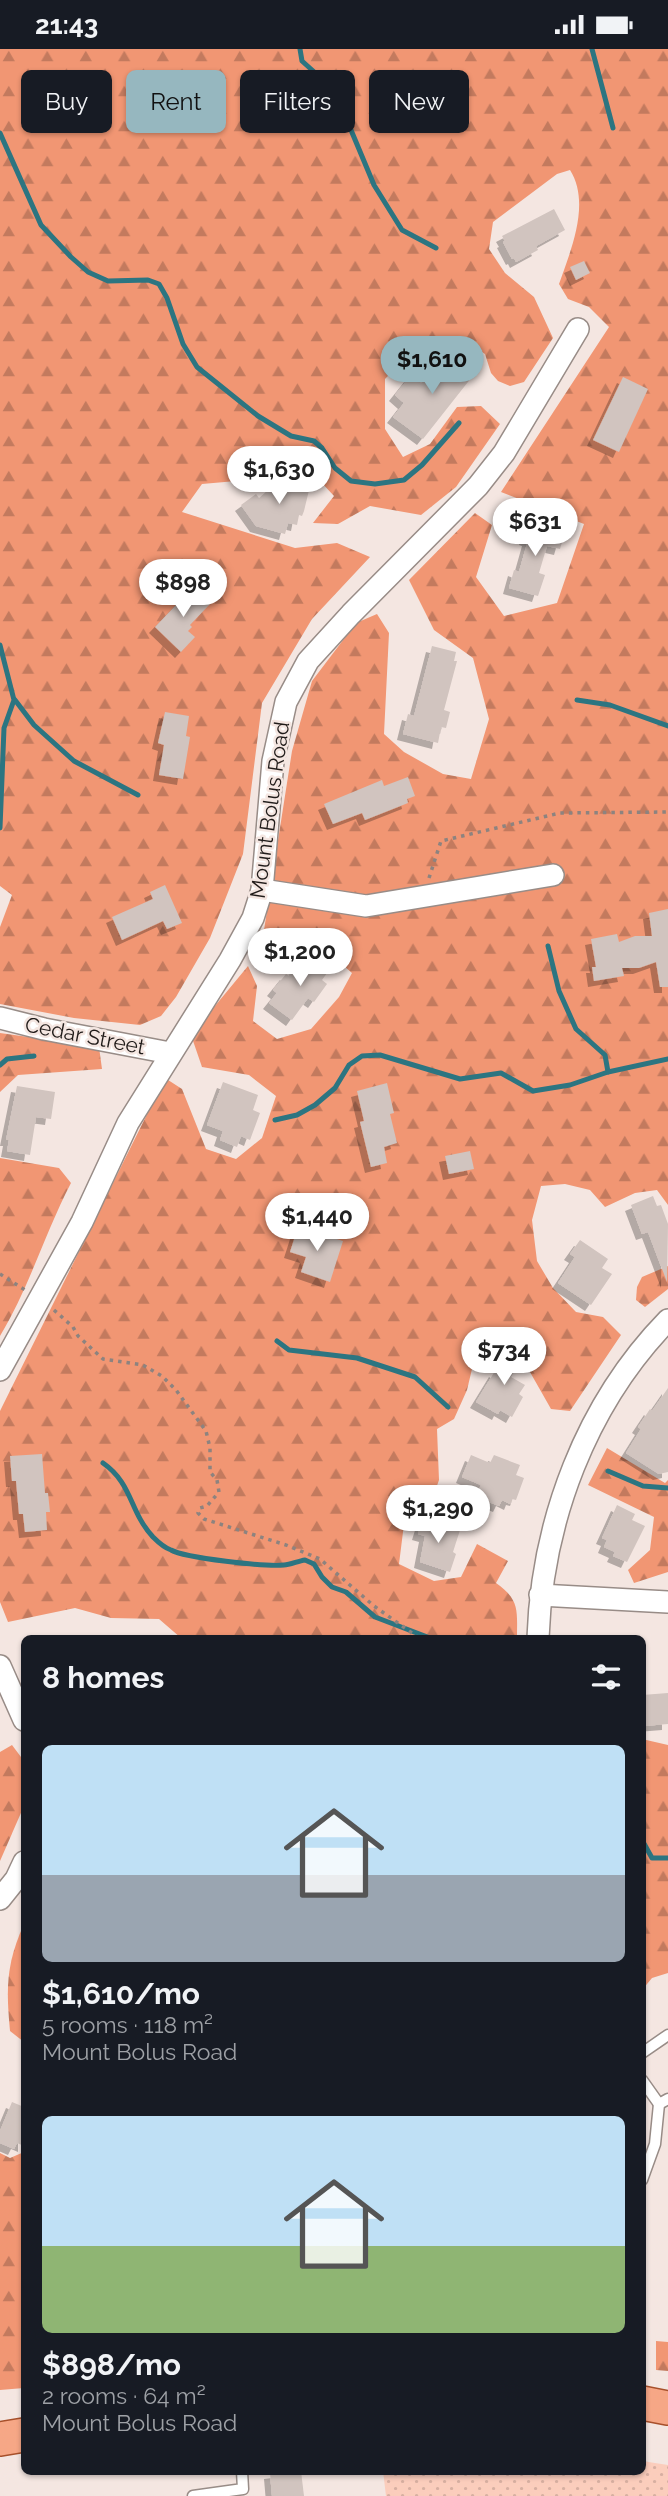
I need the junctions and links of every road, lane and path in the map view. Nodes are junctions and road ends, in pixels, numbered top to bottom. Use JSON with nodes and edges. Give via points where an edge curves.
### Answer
{"nodes":[{"id":1,"x":579,"y":329,"type":"dead end"},
{"id":2,"x":668,"y":813,"type":"edge"},
{"id":3,"x":553,"y":875,"type":"dead end"},
{"id":4,"x":262,"y":890,"type":"junction"},
{"id":5,"x":423,"y":897,"type":"junction"},
{"id":6,"x":0,"y":1018,"type":"edge"},
{"id":7,"x":170,"y":1053,"type":"junction"},
{"id":8,"x":0,"y":1274,"type":"edge"},
{"id":9,"x":40,"y":1299,"type":"junction"},
{"id":10,"x":668,"y":1320,"type":"edge"},
{"id":11,"x":0,"y":1370,"type":"edge"},
{"id":12,"x":540,"y":1595,"type":"junction"},
{"id":13,"x":668,"y":1602,"type":"edge"},
{"id":14,"x":415,"y":1635,"type":"edge"},
{"id":15,"x":538,"y":1635,"type":"edge"},
{"id":16,"x":0,"y":1666,"type":"edge"},
{"id":17,"x":21,"y":1713,"type":"edge"},
{"id":18,"x":21,"y":1868,"type":"edge"},
{"id":19,"x":0,"y":1899,"type":"edge"},
{"id":20,"x":668,"y":2035,"type":"edge"},
{"id":21,"x":646,"y":2050,"type":"edge"},
{"id":22,"x":646,"y":2084,"type":"edge"},
{"id":23,"x":664,"y":2102,"type":"edge"},
{"id":24,"x":655,"y":2144,"type":"junction"},
{"id":25,"x":668,"y":2148,"type":"edge"},
{"id":26,"x":646,"y":2169,"type":"edge"},
{"id":27,"x":646,"y":2404,"type":"edge"},
{"id":28,"x":668,"y":2407,"type":"edge"},
{"id":29,"x":21,"y":2436,"type":"edge"},
{"id":30,"x":0,"y":2439,"type":"edge"},
{"id":31,"x":242,"y":2475,"type":"edge"},
{"id":32,"x":193,"y":2496,"type":"edge"}],
"edges":[{"from":1,"to":4,"type":"street","name":"Mount Bolus Road","via":[[478,486],[308,661],[286,702],[273,761]]},
{"from":2,"to":5,"type":"path","via":[[560,813],[441,841]]},
{"from":3,"to":5,"type":"street"},
{"from":4,"to":5,"type":"street","via":[[366,906]]},
{"from":4,"to":7,"type":"street","name":"Mount Bolus Road","via":[[236,950]]},
{"from":6,"to":7,"type":"street","name":"Cedar Street"},
{"from":7,"to":9,"type":"street","name":"Mount Bolus Road","via":[[128,1123]]},
{"from":8,"to":9,"type":"path"},
{"from":9,"to":11,"type":"street","name":"Mount Bolus Road"},
{"from":9,"to":14,"type":"path","via":[[103,1359],[143,1365],[162,1375],[182,1396],[201,1422],[210,1448],[210,1472],[219,1486],[207,1506],[200,1508],[198,1513],[204,1519],[320,1559]]},
{"from":10,"to":12,"type":"street","via":[[611,1391],[581,1450],[548,1545]]},
{"from":12,"to":13,"type":"street"},
{"from":12,"to":15,"type":"street"},
{"from":16,"to":17,"type":"street"},
{"from":18,"to":19,"type":"street"},
{"from":20,"to":21,"type":"lane"},
{"from":22,"to":23,"type":"lane"},
{"from":23,"to":24,"type":"lane"},
{"from":24,"to":25,"type":"lane"},
{"from":24,"to":26,"type":"lane"},
{"from":27,"to":28,"type":"main road"},
{"from":29,"to":30,"type":"main road"},
{"from":31,"to":32,"type":"lane","via":[[243,2489]]}]}
